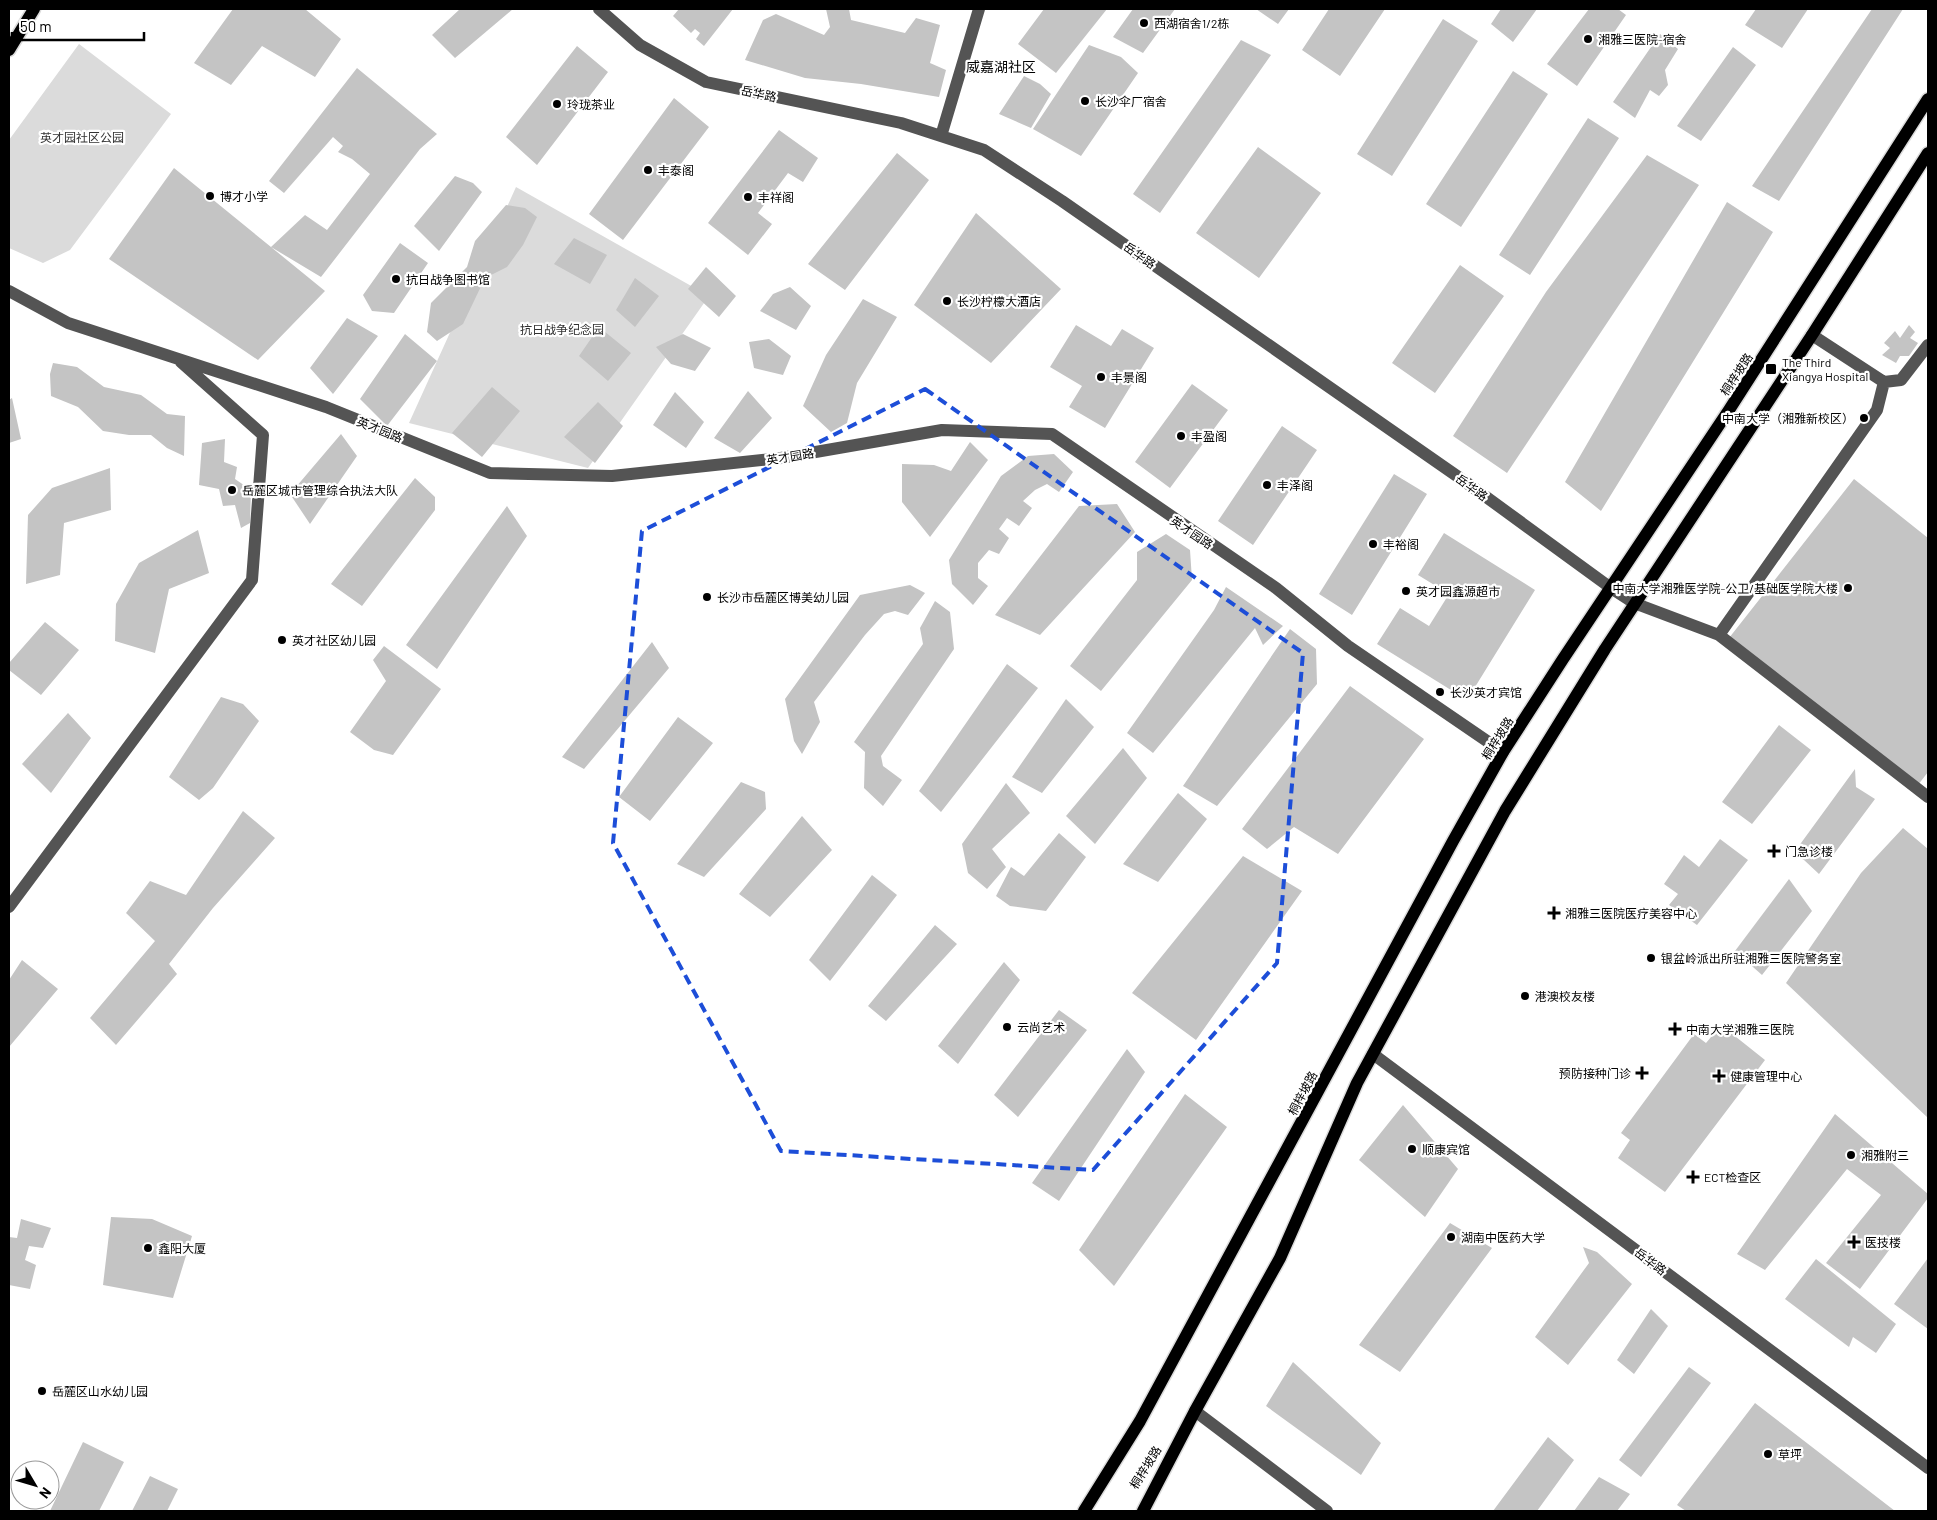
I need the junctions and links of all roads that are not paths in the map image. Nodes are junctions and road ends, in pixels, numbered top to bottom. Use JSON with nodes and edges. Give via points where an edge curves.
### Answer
{"nodes":[{"id":1,"x":34,"y":9,"type":"edge"},
{"id":2,"x":599,"y":9,"type":"edge"},
{"id":3,"x":978,"y":9,"type":"edge"},
{"id":4,"x":9,"y":50,"type":"edge"},
{"id":5,"x":1928,"y":99,"type":"edge"},
{"id":6,"x":941,"y":136,"type":"junction"},
{"id":7,"x":1928,"y":153,"type":"edge"},
{"id":8,"x":9,"y":291,"type":"edge"},
{"id":9,"x":1812,"y":335,"type":"junction"},
{"id":10,"x":1928,"y":345,"type":"edge"},
{"id":11,"x":177,"y":358,"type":"junction"},
{"id":12,"x":1884,"y":382,"type":"junction"},
{"id":13,"x":1610,"y":588,"type":"junction"},
{"id":14,"x":1634,"y":603,"type":"junction"},
{"id":15,"x":1719,"y":635,"type":"junction"},
{"id":16,"x":1503,"y":752,"type":"junction"},
{"id":17,"x":1928,"y":797,"type":"edge"},
{"id":18,"x":9,"y":906,"type":"edge"},
{"id":19,"x":1373,"y":1054,"type":"junction"},
{"id":20,"x":1195,"y":1412,"type":"junction"},
{"id":21,"x":1140,"y":1421,"type":"junction"},
{"id":22,"x":1928,"y":1468,"type":"edge"},
{"id":23,"x":1084,"y":1511,"type":"edge"},
{"id":24,"x":1093,"y":1511,"type":"edge"},
{"id":25,"x":1133,"y":1511,"type":"edge"},
{"id":26,"x":1143,"y":1511,"type":"edge"},
{"id":27,"x":1327,"y":1511,"type":"edge"}],
"edges":[{"from":1,"to":4,"type":"main road"},
{"from":2,"to":6,"type":"street","name":"岳华路","via":[[640,45],[706,82],[901,123]]},
{"from":3,"to":6,"type":"street"},
{"from":5,"to":13,"type":"main road","name":"桐梓坡路","via":[[1729,410]]},
{"from":6,"to":13,"type":"street","name":"岳华路","via":[[984,150],[1062,200],[1467,483]]},
{"from":7,"to":9,"type":"main road","name":"桐梓坡路"},
{"from":8,"to":11,"type":"street","name":"英才园路","via":[[68,323]]},
{"from":9,"to":12,"type":"street"},
{"from":9,"to":14,"type":"main road","name":"桐梓坡路"},
{"from":10,"to":12,"type":"street","via":[[1900,380]]},
{"from":11,"to":16,"type":"street","name":"英才园路","via":[[326,407],[490,473],[612,476],[781,458],[942,430],[1052,434],[1276,588],[1348,646]]},
{"from":11,"to":18,"type":"street","via":[[263,435],[252,580]]},
{"from":12,"to":15,"type":"street","via":[[1877,410]]},
{"from":13,"to":14,"type":"street","name":"岳华路"},
{"from":13,"to":16,"type":"main road","name":"桐梓坡路"},
{"from":14,"to":15,"type":"street","name":"岳华路"},
{"from":14,"to":19,"type":"main road","name":"桐梓坡路","via":[[1505,811]]},
{"from":15,"to":17,"type":"street","name":"岳华路"},
{"from":16,"to":21,"type":"main road","name":"桐梓坡路"},
{"from":19,"to":20,"type":"main road","name":"桐梓坡路","via":[[1356,1083],[1280,1258]]},
{"from":19,"to":22,"type":"street","name":"岳华路"},
{"from":20,"to":25,"type":"main road","name":"桐梓坡路"},
{"from":20,"to":26,"type":"main road","name":"桐梓坡路"},
{"from":20,"to":27,"type":"street"},
{"from":21,"to":23,"type":"main road","name":"桐梓坡路"},
{"from":21,"to":24,"type":"main road","name":"桐梓坡路"}]}
